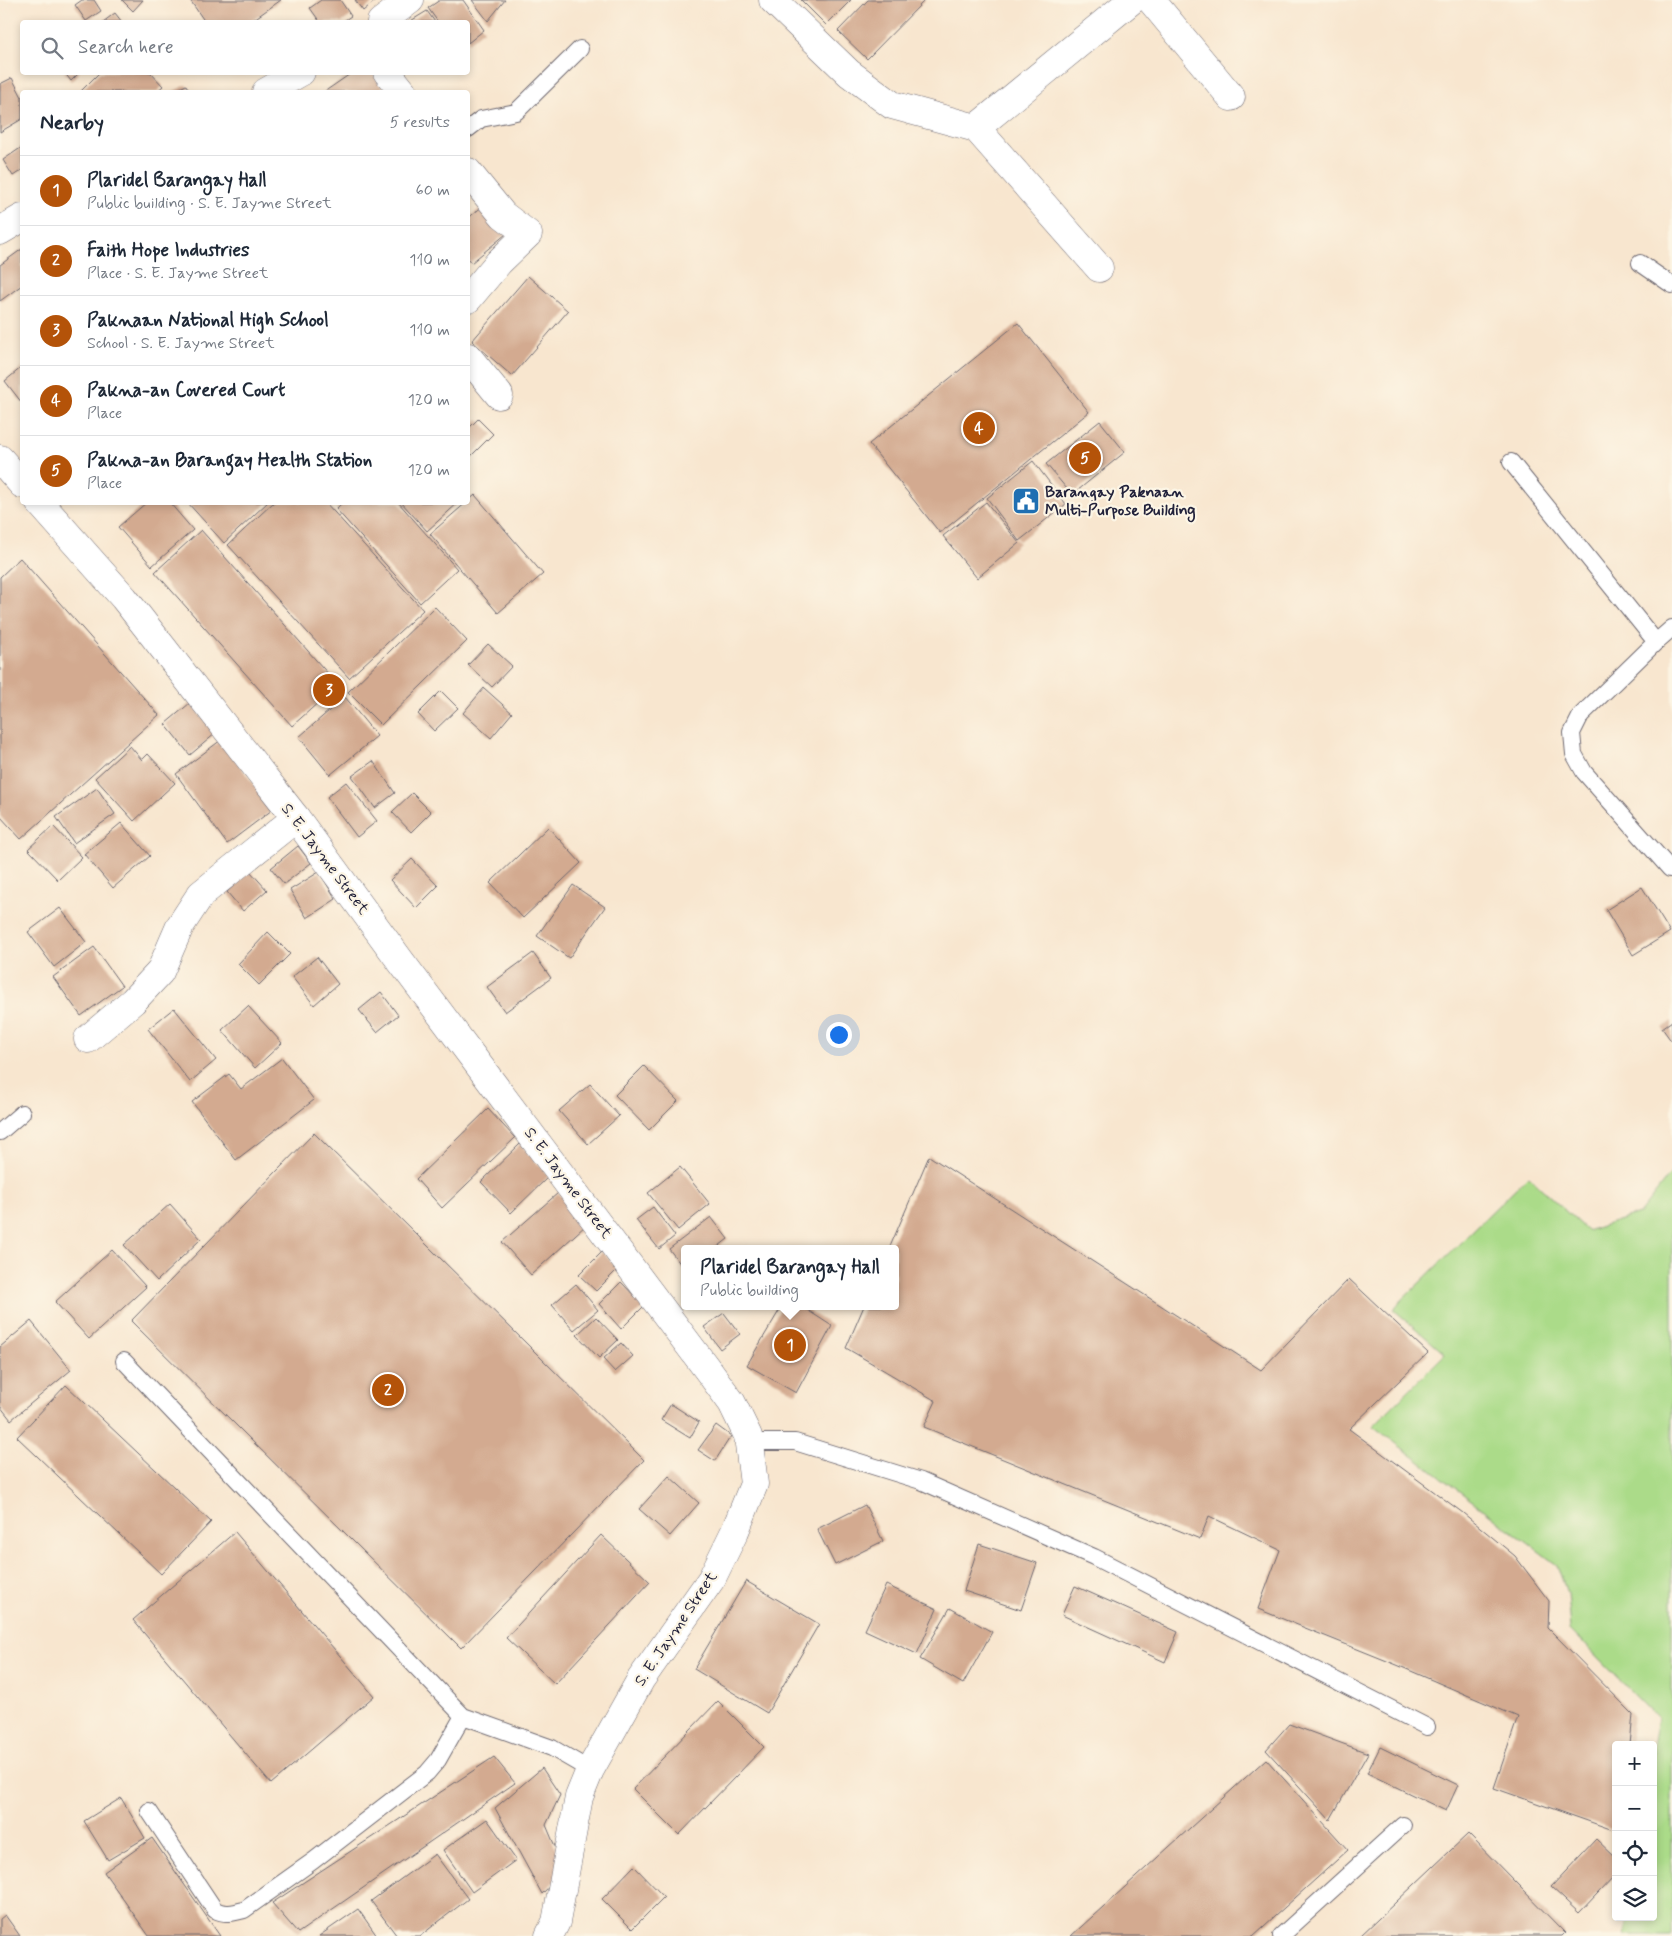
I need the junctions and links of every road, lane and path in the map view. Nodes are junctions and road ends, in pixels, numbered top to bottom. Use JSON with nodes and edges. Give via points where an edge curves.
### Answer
{"nodes":[{"id":1,"x":410,"y":0,"type":"edge"},
{"id":2,"x":773,"y":0,"type":"edge"},
{"id":3,"x":1132,"y":0,"type":"edge"},
{"id":4,"x":1151,"y":0,"type":"edge"},
{"id":5,"x":384,"y":20,"type":"edge"},
{"id":6,"x":580,"y":48,"type":"dead end"},
{"id":7,"x":296,"y":75,"type":"edge"},
{"id":8,"x":389,"y":75,"type":"edge"},
{"id":9,"x":270,"y":90,"type":"edge"},
{"id":10,"x":401,"y":90,"type":"edge"},
{"id":11,"x":1231,"y":97,"type":"dead end"},
{"id":12,"x":470,"y":127,"type":"edge"},
{"id":13,"x":976,"y":128,"type":"junction"},
{"id":14,"x":470,"y":174,"type":"edge"},
{"id":15,"x":20,"y":219,"type":"edge"},
{"id":16,"x":0,"y":231,"type":"edge"},
{"id":17,"x":1640,"y":263,"type":"dead end"},
{"id":18,"x":1099,"y":268,"type":"dead end"},
{"id":19,"x":1672,"y":285,"type":"edge"},
{"id":20,"x":470,"y":297,"type":"edge"},
{"id":21,"x":470,"y":359,"type":"edge"},
{"id":22,"x":499,"y":394,"type":"dead end"},
{"id":23,"x":0,"y":459,"type":"edge"},
{"id":24,"x":1511,"y":462,"type":"dead end"},
{"id":25,"x":20,"y":482,"type":"edge"},
{"id":26,"x":42,"y":505,"type":"edge"},
{"id":27,"x":1672,"y":628,"type":"edge"},
{"id":28,"x":1656,"y":642,"type":"junction"},
{"id":29,"x":296,"y":818,"type":"junction"},
{"id":30,"x":1670,"y":869,"type":"dead end"},
{"id":31,"x":88,"y":1039,"type":"dead end"},
{"id":32,"x":22,"y":1113,"type":"dead end"},
{"id":33,"x":0,"y":1132,"type":"edge"},
{"id":34,"x":124,"y":1361,"type":"dead end"},
{"id":35,"x":749,"y":1442,"type":"junction"},
{"id":36,"x":463,"y":1716,"type":"junction"},
{"id":37,"x":1427,"y":1727,"type":"dead end"},
{"id":38,"x":590,"y":1770,"type":"junction"},
{"id":39,"x":149,"y":1811,"type":"dead end"},
{"id":40,"x":1403,"y":1825,"type":"dead end"},
{"id":41,"x":556,"y":1931,"type":"edge"},
{"id":42,"x":1281,"y":1936,"type":"edge"}],
"edges":[{"from":1,"to":5,"type":"street"},
{"from":2,"to":13,"type":"street","via":[[849,73],[892,105]]},
{"from":3,"to":13,"type":"street"},
{"from":4,"to":11,"type":"street"},
{"from":6,"to":12,"type":"lane","via":[[516,112],[481,118]]},
{"from":7,"to":9,"type":"street"},
{"from":8,"to":10,"type":"street"},
{"from":13,"to":18,"type":"street"},
{"from":14,"to":20,"type":"street","via":[[503,215],[528,234]]},
{"from":15,"to":16,"type":"street"},
{"from":17,"to":19,"type":"lane"},
{"from":21,"to":22,"type":"street"},
{"from":23,"to":25,"type":"street"},
{"from":24,"to":28,"type":"lane"},
{"from":26,"to":29,"type":"street","name":"S. E. Jayme Street","via":[[124,598]]},
{"from":27,"to":28,"type":"lane"},
{"from":28,"to":30,"type":"lane","via":[[1581,715],[1572,733],[1574,754],[1584,772]]},
{"from":29,"to":31,"type":"street","via":[[200,894],[180,926],[160,972],[133,1001]]},
{"from":29,"to":35,"type":"street","name":"S. E. Jayme Street","via":[[732,1403]]},
{"from":32,"to":33,"type":"lane"},
{"from":34,"to":36,"type":"lane"},
{"from":35,"to":37,"type":"lane","via":[[795,1442],[921,1481],[1094,1557]]},
{"from":35,"to":38,"type":"street","name":"S. E. Jayme Street","via":[[754,1484],[735,1531],[712,1578],[641,1678]]},
{"from":36,"to":38,"type":"lane","via":[[552,1748]]},
{"from":36,"to":39,"type":"lane","via":[[427,1773],[244,1910],[233,1913],[214,1910]]},
{"from":38,"to":41,"type":"street","name":"S. E. Jayme Street","via":[[579,1796]]},
{"from":40,"to":42,"type":"lane"}]}
